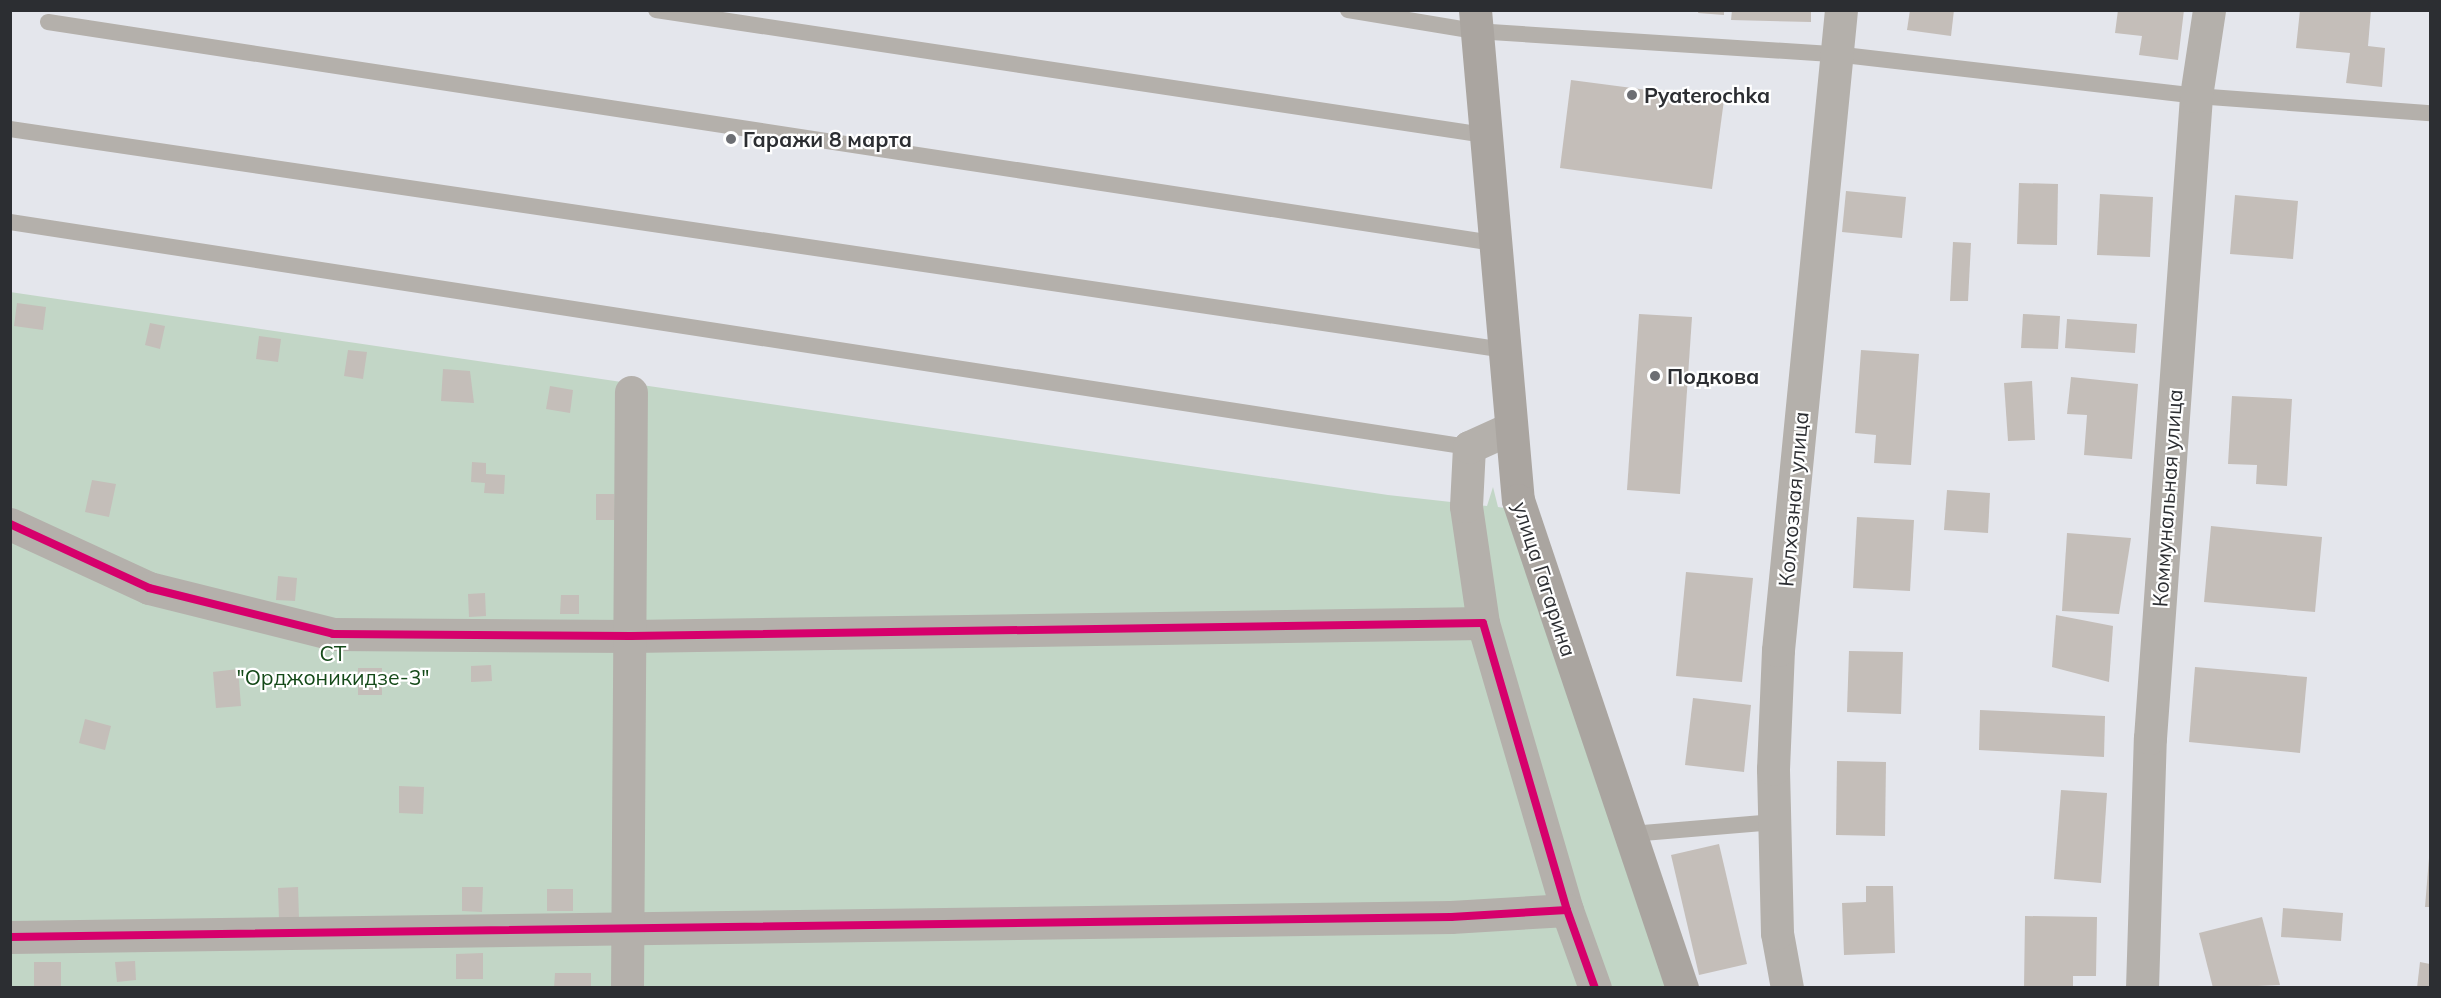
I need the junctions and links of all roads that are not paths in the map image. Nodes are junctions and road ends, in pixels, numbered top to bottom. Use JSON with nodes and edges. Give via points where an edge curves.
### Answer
{"nodes":[{"id":1,"x":656,"y":10,"type":"edge"},
{"id":2,"x":1348,"y":10,"type":"edge"},
{"id":3,"x":1841,"y":10,"type":"edge"},
{"id":4,"x":2209,"y":10,"type":"edge"},
{"id":5,"x":1475,"y":21,"type":"edge"},
{"id":6,"x":48,"y":22,"type":"dead end"},
{"id":7,"x":1835,"y":54,"type":"junction"},
{"id":8,"x":2196,"y":96,"type":"junction"},
{"id":9,"x":2430,"y":113,"type":"edge"},
{"id":10,"x":10,"y":129,"type":"edge"},
{"id":11,"x":1484,"y":135,"type":"junction"},
{"id":12,"x":10,"y":222,"type":"edge"},
{"id":13,"x":1494,"y":243,"type":"junction"},
{"id":14,"x":1504,"y":350,"type":"junction"},
{"id":15,"x":632,"y":392,"type":"dead end"},
{"id":16,"x":1511,"y":428,"type":"junction"},
{"id":17,"x":1469,"y":447,"type":"junction"},
{"id":18,"x":10,"y":524,"type":"edge"},
{"id":19,"x":1483,"y":623,"type":"junction"},
{"id":20,"x":631,"y":636,"type":"junction"},
{"id":21,"x":1774,"y":822,"type":"junction"},
{"id":22,"x":1631,"y":834,"type":"junction"},
{"id":23,"x":1567,"y":909,"type":"junction"},
{"id":24,"x":628,"y":927,"type":"junction"},
{"id":25,"x":10,"y":937,"type":"edge"},
{"id":26,"x":627,"y":987,"type":"edge"},
{"id":27,"x":1595,"y":987,"type":"edge"},
{"id":28,"x":1682,"y":987,"type":"edge"},
{"id":29,"x":1787,"y":987,"type":"edge"},
{"id":30,"x":2142,"y":987,"type":"edge"}],
"edges":[{"from":1,"to":11,"type":"lane"},
{"from":2,"to":5,"type":"lane"},
{"from":3,"to":7,"type":"street","name":"Колхозная улица"},
{"from":4,"to":8,"type":"street","name":"Коммунальная улица"},
{"from":5,"to":7,"type":"lane"},
{"from":5,"to":11,"type":"main road","name":"улица Гагарина"},
{"from":6,"to":13,"type":"lane"},
{"from":7,"to":8,"type":"lane"},
{"from":7,"to":21,"type":"street","name":"Колхозная улица","via":[[1778,650]]},
{"from":8,"to":9,"type":"lane"},
{"from":8,"to":30,"type":"street","name":"Коммунальная улица","via":[[2150,738]]},
{"from":10,"to":14,"type":"lane"},
{"from":11,"to":13,"type":"main road","name":"улица Гагарина"},
{"from":12,"to":17,"type":"lane"},
{"from":13,"to":14,"type":"main road","name":"улица Гагарина"},
{"from":14,"to":16,"type":"main road","name":"улица Гагарина"},
{"from":15,"to":20,"type":"street"},
{"from":16,"to":17,"type":"street"},
{"from":16,"to":22,"type":"main road","name":"улица Гагарина","via":[[1518,500]]},
{"from":17,"to":19,"type":"street","via":[[1466,506]]},
{"from":18,"to":20,"type":"street","via":[[149,588],[333,634]]},
{"from":19,"to":20,"type":"street"},
{"from":19,"to":23,"type":"street"},
{"from":20,"to":24,"type":"street"},
{"from":21,"to":22,"type":"lane"},
{"from":21,"to":29,"type":"street","name":"Колхозная улица","via":[[1777,933]]},
{"from":22,"to":28,"type":"main road","name":"улица Гагарина"},
{"from":23,"to":24,"type":"street","via":[[1451,917]]},
{"from":23,"to":27,"type":"street"},
{"from":24,"to":25,"type":"street"},
{"from":24,"to":26,"type":"street"}]}
